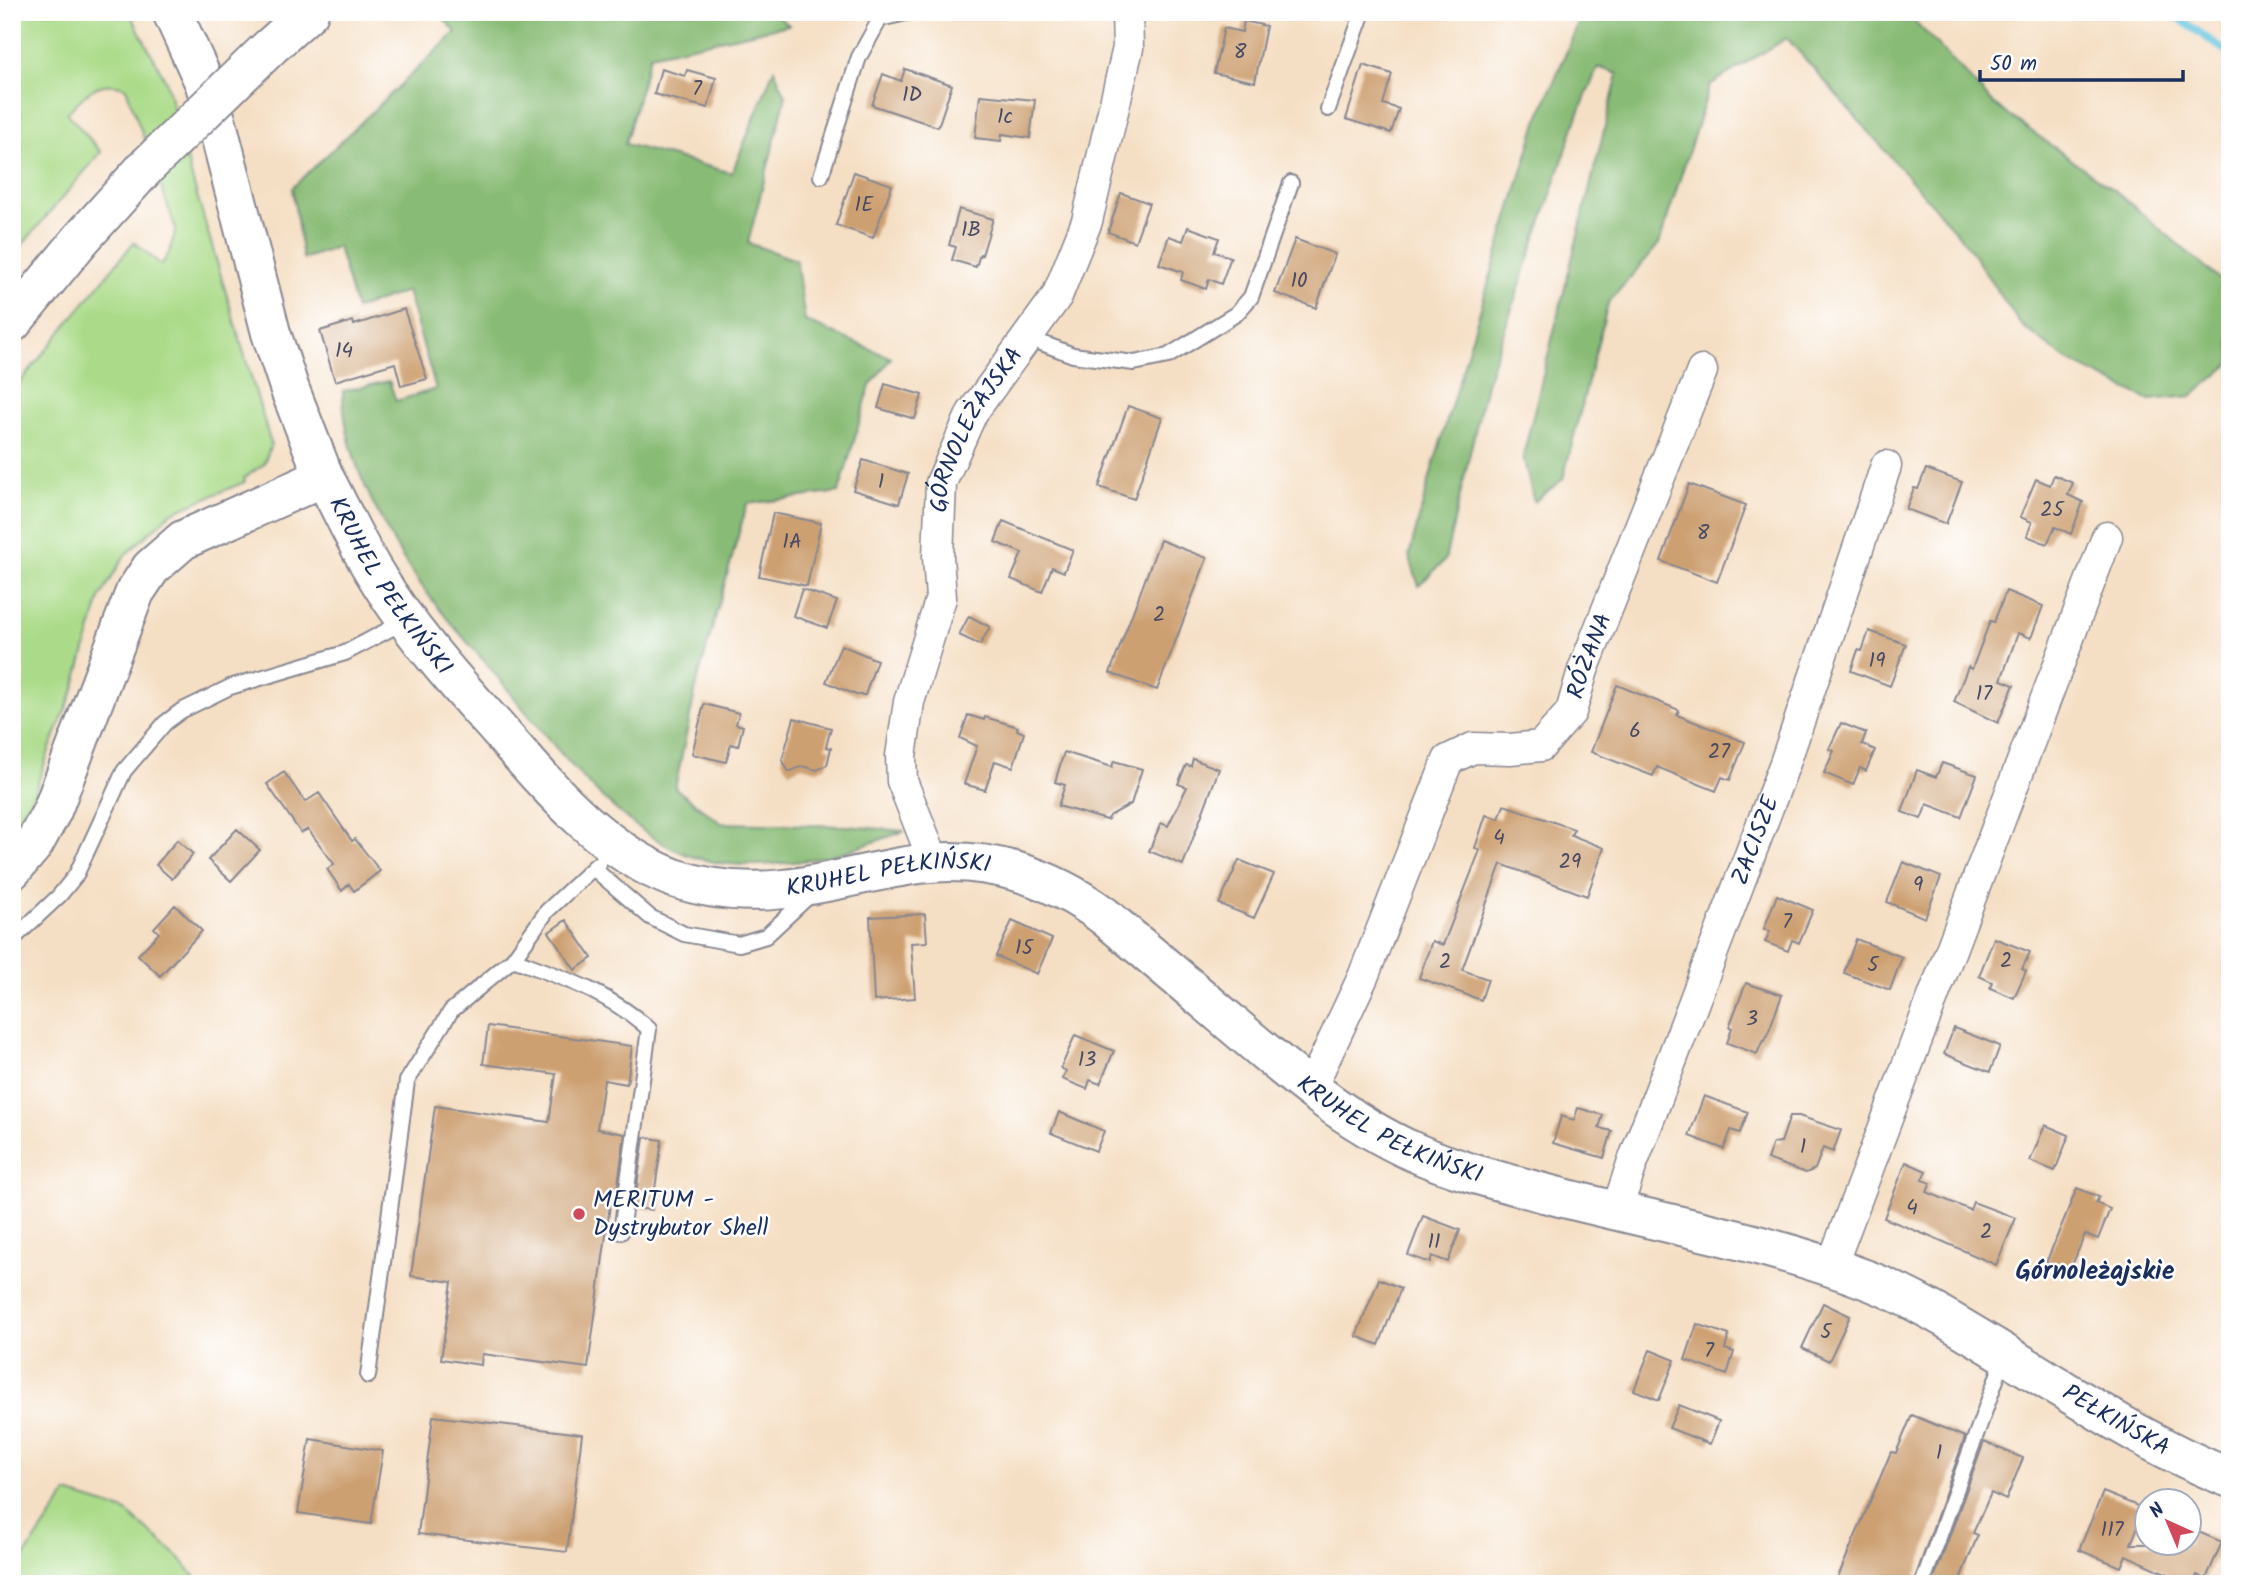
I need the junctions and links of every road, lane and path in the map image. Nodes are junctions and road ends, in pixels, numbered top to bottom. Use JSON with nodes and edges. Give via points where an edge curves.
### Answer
{"nodes":[{"id":1,"x":172,"y":12,"type":"edge"},
{"id":2,"x":309,"y":12,"type":"edge"},
{"id":3,"x":910,"y":12,"type":"edge"},
{"id":4,"x":1127,"y":12,"type":"edge"},
{"id":5,"x":1363,"y":12,"type":"edge"},
{"id":6,"x":1328,"y":109,"type":"dead end"},
{"id":7,"x":821,"y":176,"type":"dead end"},
{"id":8,"x":1291,"y":183,"type":"dead end"},
{"id":9,"x":12,"y":323,"type":"edge"},
{"id":10,"x":1026,"y":337,"type":"junction"},
{"id":11,"x":1702,"y":371,"type":"dead end"},
{"id":12,"x":1886,"y":466,"type":"dead end"},
{"id":13,"x":324,"y":477,"type":"junction"},
{"id":14,"x":2107,"y":537,"type":"dead end"},
{"id":15,"x":406,"y":620,"type":"junction"},
{"id":16,"x":605,"y":857,"type":"junction"},
{"id":17,"x":934,"y":863,"type":"junction"},
{"id":18,"x":12,"y":870,"type":"edge"},
{"id":19,"x":822,"y":883,"type":"junction"},
{"id":20,"x":12,"y":940,"type":"edge"},
{"id":21,"x":513,"y":959,"type":"junction"},
{"id":22,"x":1311,"y":1088,"type":"junction"},
{"id":23,"x":1616,"y":1212,"type":"junction"},
{"id":24,"x":621,"y":1231,"type":"dead end"},
{"id":25,"x":1831,"y":1267,"type":"junction"},
{"id":26,"x":2006,"y":1354,"type":"junction"},
{"id":27,"x":368,"y":1376,"type":"dead end"},
{"id":28,"x":2230,"y":1478,"type":"edge"},
{"id":29,"x":1922,"y":1584,"type":"edge"}],
"edges":[{"from":1,"to":13,"type":"street","name":"KRUHEL PEŁKIŃSKI","via":[[204,82],[271,333]]},
{"from":2,"to":9,"type":"street","bridge":true,"via":[[146,167]]},
{"from":3,"to":7,"type":"lane","via":[[880,19],[859,57]]},
{"from":4,"to":10,"type":"street","name":"GÓRNOLEŻAJSKA","via":[[1128,48],[1087,221],[1057,296]]},
{"from":5,"to":6,"type":"lane"},
{"from":8,"to":10,"type":"lane","via":[[1251,297],[1237,314],[1168,356],[1134,363],[1085,357]]},
{"from":10,"to":17,"type":"street","name":"GÓRNOLEŻAJSKA","via":[[972,413],[941,483],[941,598],[909,702],[901,756],[902,781]]},
{"from":11,"to":22,"type":"street","name":"RÓŻANA","via":[[1583,670],[1571,712],[1541,746],[1474,748],[1448,760],[1363,977]]},
{"from":12,"to":23,"type":"street","name":"ZACISZE","via":[[1786,762]]},
{"from":13,"to":15,"type":"street","name":"KRUHEL PEŁKIŃSKI","via":[[370,566]]},
{"from":13,"to":18,"type":"street","via":[[183,540],[151,568],[135,593],[52,811],[34,844]]},
{"from":14,"to":25,"type":"street"},
{"from":15,"to":16,"type":"street","name":"KRUHEL PEŁKIŃSKI","via":[[453,680],[578,816]]},
{"from":15,"to":20,"type":"lane","via":[[345,653],[230,687],[165,723],[124,771],[76,875]]},
{"from":16,"to":19,"type":"street","name":"KRUHEL PEŁKIŃSKI","via":[[696,884],[741,890]]},
{"from":16,"to":19,"type":"lane","via":[[650,916],[684,934],[739,944],[766,936]]},
{"from":16,"to":21,"type":"lane","via":[[547,911]]},
{"from":17,"to":19,"type":"street","name":"KRUHEL PEŁKIŃSKI"},
{"from":17,"to":22,"type":"street","name":"KRUHEL PEŁKIŃSKI","via":[[1015,871],[1076,897]]},
{"from":21,"to":24,"type":"lane","via":[[587,987],[627,1009],[649,1028]]},
{"from":21,"to":27,"type":"lane","via":[[451,1011],[407,1082]]},
{"from":22,"to":23,"type":"street","name":"KRUHEL PEŁKIŃSKI","via":[[1356,1121],[1416,1153]]},
{"from":23,"to":25,"type":"street","name":"KRUHEL PEŁKIŃSKI"},
{"from":25,"to":26,"type":"street","name":"KRUHEL PEŁKIŃSKI","via":[[1908,1298]]},
{"from":26,"to":28,"type":"street","name":"PEŁKIŃSKA","via":[[2147,1438]]},
{"from":26,"to":29,"type":"lane"}]}
